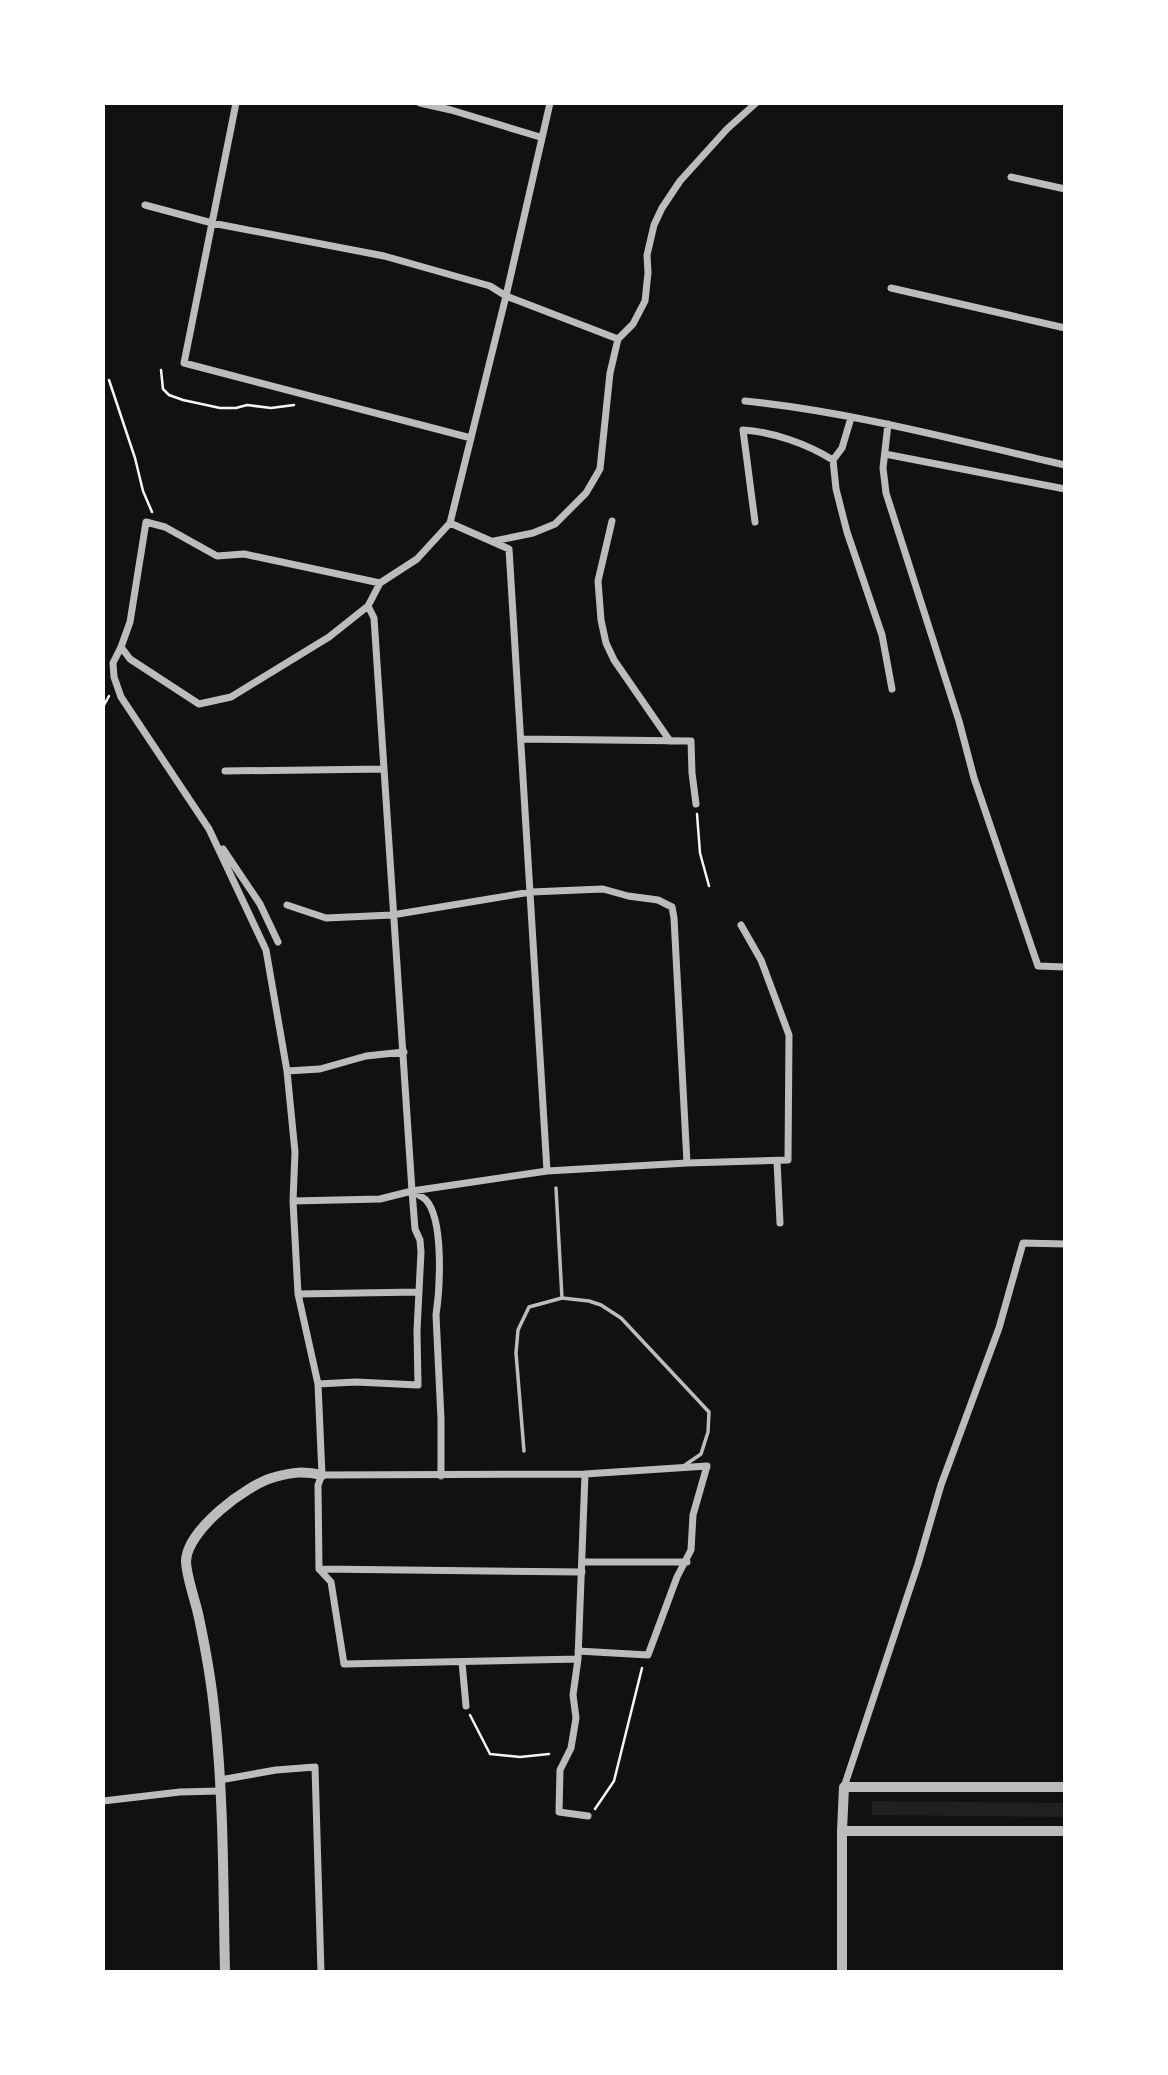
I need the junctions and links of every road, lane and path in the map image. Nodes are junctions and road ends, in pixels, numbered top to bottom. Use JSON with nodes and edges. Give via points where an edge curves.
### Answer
{"nodes":[{"id":1,"x":236,"y":103,"type":"edge"},
{"id":2,"x":420,"y":103,"type":"edge"},
{"id":3,"x":550,"y":103,"type":"edge"},
{"id":4,"x":756,"y":103,"type":"edge"},
{"id":5,"x":540,"y":137,"type":"junction"},
{"id":6,"x":1011,"y":177,"type":"dead end"},
{"id":7,"x":1065,"y":189,"type":"edge"},
{"id":8,"x":145,"y":205,"type":"dead end"},
{"id":9,"x":212,"y":223,"type":"junction"},
{"id":10,"x":891,"y":288,"type":"dead end"},
{"id":11,"x":506,"y":296,"type":"junction"},
{"id":12,"x":1065,"y":328,"type":"edge"},
{"id":13,"x":618,"y":339,"type":"junction"},
{"id":14,"x":160,"y":370,"type":"dead end"},
{"id":15,"x":109,"y":380,"type":"dead end"},
{"id":16,"x":745,"y":401,"type":"dead end"},
{"id":17,"x":294,"y":405,"type":"dead end"},
{"id":18,"x":851,"y":418,"type":"junction"},
{"id":19,"x":888,"y":424,"type":"junction"},
{"id":20,"x":471,"y":438,"type":"junction"},
{"id":21,"x":884,"y":454,"type":"junction"},
{"id":22,"x":833,"y":460,"type":"junction"},
{"id":23,"x":1065,"y":466,"type":"edge"},
{"id":24,"x":1065,"y":489,"type":"edge"},
{"id":25,"x":612,"y":521,"type":"dead end"},
{"id":26,"x":755,"y":522,"type":"dead end"},
{"id":27,"x":450,"y":523,"type":"junction"},
{"id":28,"x":157,"y":525,"type":"junction"},
{"id":29,"x":493,"y":541,"type":"junction"},
{"id":30,"x":380,"y":583,"type":"junction"},
{"id":31,"x":368,"y":606,"type":"junction"},
{"id":32,"x":121,"y":647,"type":"junction"},
{"id":33,"x":891,"y":689,"type":"dead end"},
{"id":34,"x":522,"y":739,"type":"junction"},
{"id":35,"x":670,"y":741,"type":"junction"},
{"id":36,"x":383,"y":769,"type":"junction"},
{"id":37,"x":225,"y":771,"type":"dead end"},
{"id":38,"x":696,"y":804,"type":"joint"},
{"id":39,"x":209,"y":829,"type":"junction"},
{"id":40,"x":709,"y":886,"type":"dead end"},
{"id":41,"x":531,"y":892,"type":"junction"},
{"id":42,"x":287,"y":905,"type":"dead end"},
{"id":43,"x":393,"y":915,"type":"junction"},
{"id":44,"x":741,"y":925,"type":"dead end"},
{"id":45,"x":278,"y":942,"type":"dead end"},
{"id":46,"x":1065,"y":967,"type":"edge"},
{"id":47,"x":404,"y":1052,"type":"junction"},
{"id":48,"x":287,"y":1071,"type":"junction"},
{"id":49,"x":777,"y":1161,"type":"junction"},
{"id":50,"x":687,"y":1163,"type":"junction"},
{"id":51,"x":547,"y":1171,"type":"junction"},
{"id":52,"x":556,"y":1188,"type":"dead end"},
{"id":53,"x":412,"y":1191,"type":"junction"},
{"id":54,"x":293,"y":1201,"type":"junction"},
{"id":55,"x":780,"y":1223,"type":"dead end"},
{"id":56,"x":1065,"y":1244,"type":"edge"},
{"id":57,"x":418,"y":1292,"type":"junction"},
{"id":58,"x":299,"y":1294,"type":"junction"},
{"id":59,"x":562,"y":1298,"type":"junction"},
{"id":60,"x":318,"y":1384,"type":"junction"},
{"id":61,"x":523,"y":1451,"type":"dead end"},
{"id":62,"x":681,"y":1468,"type":"junction"},
{"id":63,"x":585,"y":1474,"type":"junction"},
{"id":64,"x":322,"y":1475,"type":"junction"},
{"id":65,"x":441,"y":1476,"type":"junction"},
{"id":66,"x":582,"y":1562,"type":"junction"},
{"id":67,"x":687,"y":1562,"type":"junction"},
{"id":68,"x":319,"y":1569,"type":"junction"},
{"id":69,"x":582,"y":1572,"type":"junction"},
{"id":70,"x":578,"y":1655,"type":"junction"},
{"id":71,"x":648,"y":1655,"type":"junction"},
{"id":72,"x":462,"y":1662,"type":"junction"},
{"id":73,"x":466,"y":1706,"type":"joint"},
{"id":74,"x":548,"y":1754,"type":"dead end"},
{"id":75,"x":220,"y":1785,"type":"junction"},
{"id":76,"x":844,"y":1787,"type":"junction"},
{"id":77,"x":1065,"y":1787,"type":"edge"},
{"id":78,"x":103,"y":1801,"type":"edge"},
{"id":79,"x":588,"y":1816,"type":"joint"},
{"id":80,"x":1065,"y":1830,"type":"edge"},
{"id":81,"x":842,"y":1831,"type":"junction"},
{"id":82,"x":225,"y":1972,"type":"edge"},
{"id":83,"x":321,"y":1972,"type":"edge"},
{"id":84,"x":842,"y":1972,"type":"edge"}],
"edges":[{"from":1,"to":9,"type":"street"},
{"from":2,"to":5,"type":"street"},
{"from":3,"to":5,"type":"street"},
{"from":4,"to":13,"type":"street","via":[[680,181],[662,208],[647,255],[645,301],[633,324]]},
{"from":5,"to":11,"type":"street"},
{"from":6,"to":7,"type":"street"},
{"from":8,"to":9,"type":"street"},
{"from":9,"to":11,"type":"street","via":[[384,256],[490,286]]},
{"from":9,"to":20,"type":"street","via":[[184,363]]},
{"from":10,"to":12,"type":"street"},
{"from":11,"to":13,"type":"street"},
{"from":11,"to":20,"type":"street"},
{"from":13,"to":29,"type":"street","via":[[600,469],[586,494],[555,524]]},
{"from":14,"to":17,"type":"path","via":[[163,389],[183,400],[220,408]]},
{"from":15,"to":28,"type":"path"},
{"from":16,"to":18,"type":"street"},
{"from":18,"to":19,"type":"street"},
{"from":18,"to":22,"type":"street","via":[[842,448]]},
{"from":19,"to":21,"type":"street"},
{"from":19,"to":23,"type":"street"},
{"from":20,"to":27,"type":"street"},
{"from":21,"to":24,"type":"street"},
{"from":21,"to":46,"type":"street","via":[[886,493],[1038,966]]},
{"from":22,"to":26,"type":"street","via":[[777,436],[743,430]]},
{"from":22,"to":33,"type":"street","via":[[848,532],[882,635]]},
{"from":25,"to":35,"type":"street","via":[[598,581],[606,643]]},
{"from":27,"to":29,"type":"street"},
{"from":27,"to":30,"type":"street","via":[[417,559]]},
{"from":28,"to":30,"type":"street","via":[[217,556],[244,554]]},
{"from":28,"to":32,"type":"street","via":[[146,522],[130,622]]},
{"from":29,"to":34,"type":"street","via":[[509,550]]},
{"from":30,"to":31,"type":"street"},
{"from":31,"to":32,"type":"street","via":[[329,637],[231,697],[200,704],[130,660]]},
{"from":31,"to":36,"type":"street","via":[[373,618]]},
{"from":32,"to":39,"type":"street","via":[[113,663],[121,697]]},
{"from":34,"to":35,"type":"street"},
{"from":34,"to":41,"type":"street"},
{"from":35,"to":38,"type":"street","via":[[691,741]]},
{"from":36,"to":37,"type":"street"},
{"from":36,"to":43,"type":"street"},
{"from":38,"to":40,"type":"path","via":[[700,853]]},
{"from":39,"to":45,"type":"street","via":[[260,904]]},
{"from":39,"to":48,"type":"street","via":[[266,950]]},
{"from":41,"to":43,"type":"street"},
{"from":41,"to":50,"type":"street","via":[[603,889],[671,907]]},
{"from":41,"to":51,"type":"street"},
{"from":42,"to":43,"type":"street","via":[[326,918]]},
{"from":43,"to":47,"type":"street"},
{"from":44,"to":49,"type":"street","via":[[761,960],[789,1035],[788,1160]]},
{"from":47,"to":48,"type":"street"},
{"from":47,"to":53,"type":"street"},
{"from":48,"to":54,"type":"street","via":[[295,1152]]},
{"from":49,"to":50,"type":"street"},
{"from":49,"to":55,"type":"street"},
{"from":50,"to":51,"type":"street"},
{"from":51,"to":53,"type":"street"},
{"from":52,"to":59,"type":"lane"},
{"from":53,"to":54,"type":"street","via":[[380,1199]]},
{"from":53,"to":57,"type":"street","via":[[422,1252]]},
{"from":53,"to":65,"type":"street","via":[[426,1200],[438,1227]]},
{"from":54,"to":58,"type":"street"},
{"from":56,"to":76,"type":"street","via":[[1023,1243],[999,1328],[942,1485]]},
{"from":57,"to":58,"type":"street"},
{"from":57,"to":60,"type":"street","via":[[418,1385]]},
{"from":58,"to":60,"type":"street"},
{"from":59,"to":61,"type":"lane","via":[[529,1307],[517,1330]]},
{"from":59,"to":62,"type":"lane","via":[[601,1305],[621,1318],[709,1412],[701,1454]]},
{"from":60,"to":64,"type":"street"},
{"from":62,"to":63,"type":"street"},
{"from":62,"to":67,"type":"street","via":[[707,1466],[693,1515]]},
{"from":63,"to":65,"type":"street"},
{"from":63,"to":66,"type":"street"},
{"from":64,"to":65,"type":"street"},
{"from":64,"to":68,"type":"street","via":[[318,1485]]},
{"from":64,"to":75,"type":"street","via":[[306,1471],[272,1477],[226,1506],[192,1541],[186,1561],[215,1716]]},
{"from":66,"to":67,"type":"street"},
{"from":66,"to":69,"type":"street"},
{"from":67,"to":71,"type":"street"},
{"from":68,"to":69,"type":"street"},
{"from":68,"to":72,"type":"street","via":[[331,1582],[344,1664]]},
{"from":69,"to":70,"type":"street"},
{"from":70,"to":71,"type":"street"},
{"from":70,"to":72,"type":"street"},
{"from":70,"to":79,"type":"street","via":[[573,1695],[576,1718],[571,1748],[561,1770],[559,1812]]},
{"from":71,"to":79,"type":"path","via":[[614,1781]]},
{"from":72,"to":73,"type":"street"},
{"from":73,"to":74,"type":"path","via":[[490,1754]]},
{"from":75,"to":78,"type":"street"},
{"from":75,"to":82,"type":"street"},
{"from":75,"to":83,"type":"street","via":[[275,1770],[315,1767]]},
{"from":76,"to":77,"type":"street"},
{"from":76,"to":81,"type":"street"},
{"from":80,"to":81,"type":"street"},
{"from":81,"to":84,"type":"street"}]}
